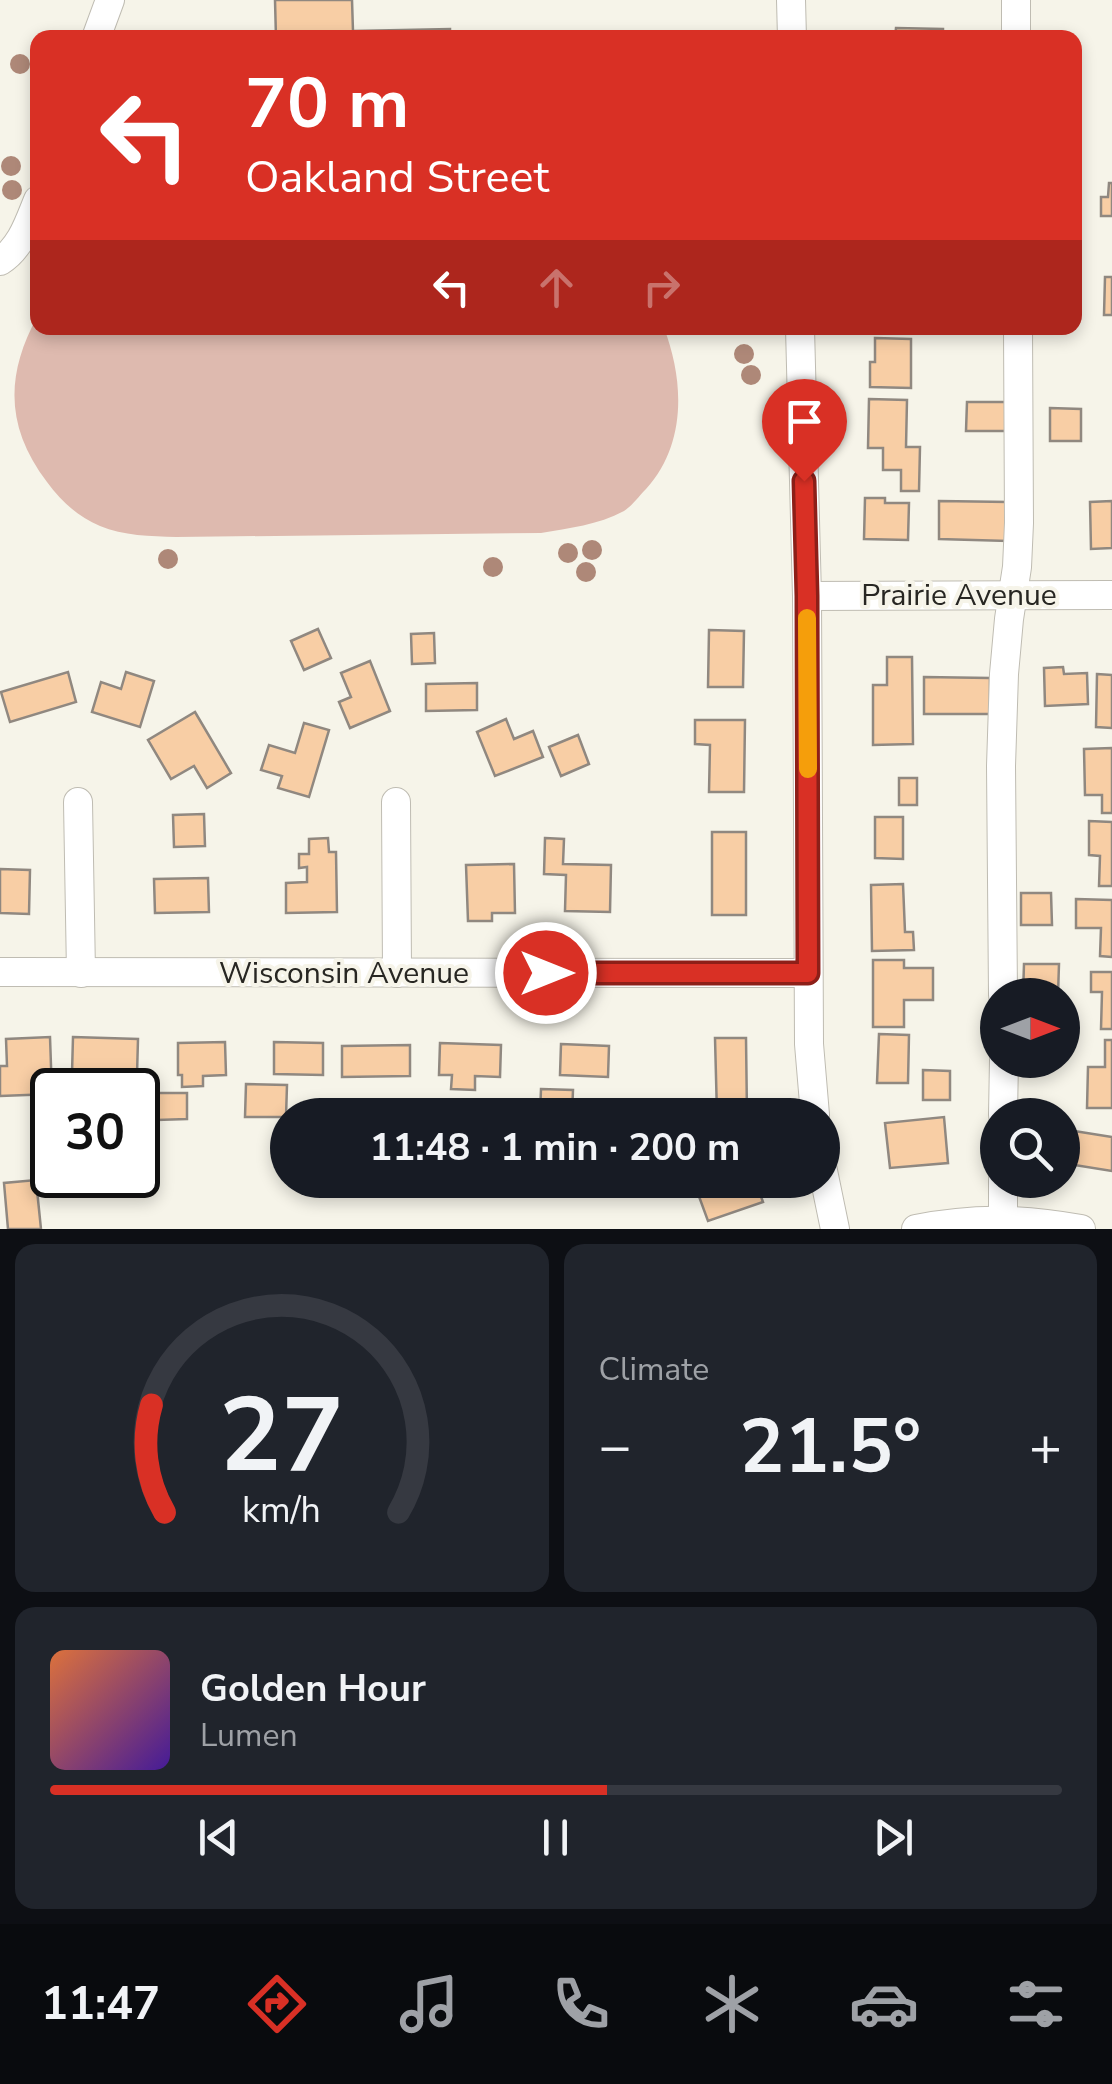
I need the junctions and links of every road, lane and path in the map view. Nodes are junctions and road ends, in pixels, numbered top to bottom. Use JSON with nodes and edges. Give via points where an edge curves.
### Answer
{"nodes":[{"id":1,"x":110,"y":0,"type":"edge"},
{"id":2,"x":791,"y":0,"type":"edge"},
{"id":3,"x":1016,"y":0,"type":"edge"},
{"id":4,"x":99,"y":30,"type":"edge"},
{"id":5,"x":792,"y":30,"type":"edge"},
{"id":6,"x":1016,"y":30,"type":"edge"},
{"id":7,"x":30,"y":220,"type":"edge"},
{"id":8,"x":0,"y":262,"type":"edge"},
{"id":9,"x":800,"y":335,"type":"edge"},
{"id":10,"x":1018,"y":335,"type":"edge"},
{"id":11,"x":1013,"y":595,"type":"junction"},
{"id":12,"x":1112,"y":595,"type":"edge"},
{"id":13,"x":807,"y":596,"type":"junction"},
{"id":14,"x":78,"y":802,"type":"dead end"},
{"id":15,"x":396,"y":802,"type":"dead end"},
{"id":16,"x":0,"y":972,"type":"edge"},
{"id":17,"x":81,"y":973,"type":"junction"},
{"id":18,"x":397,"y":973,"type":"junction"},
{"id":19,"x":808,"y":973,"type":"junction"},
{"id":20,"x":1003,"y":978,"type":"edge"},
{"id":21,"x":814,"y":1098,"type":"edge"},
{"id":22,"x":829,"y":1198,"type":"edge"},
{"id":23,"x":1003,"y":1198,"type":"edge"},
{"id":24,"x":1003,"y":1220,"type":"junction"},
{"id":25,"x":836,"y":1229,"type":"edge"},
{"id":26,"x":916,"y":1229,"type":"edge"},
{"id":27,"x":1082,"y":1229,"type":"edge"}],
"edges":[{"from":1,"to":4,"type":"street"},
{"from":2,"to":5,"type":"street"},
{"from":3,"to":6,"type":"street"},
{"from":7,"to":8,"type":"street"},
{"from":9,"to":13,"type":"street"},
{"from":10,"to":11,"type":"street"},
{"from":11,"to":12,"type":"street","name":"Prairie Avenue"},
{"from":11,"to":13,"type":"street","name":"Prairie Avenue"},
{"from":11,"to":20,"type":"street","via":[[1001,766]]},
{"from":13,"to":19,"type":"street"},
{"from":14,"to":17,"type":"street"},
{"from":15,"to":18,"type":"street"},
{"from":16,"to":17,"type":"street","name":"Wisconsin Avenue"},
{"from":17,"to":18,"type":"street","name":"Wisconsin Avenue"},
{"from":18,"to":19,"type":"street","name":"Wisconsin Avenue"},
{"from":19,"to":21,"type":"street"},
{"from":22,"to":25,"type":"street"},
{"from":23,"to":24,"type":"street"},
{"from":24,"to":26,"type":"street"},
{"from":24,"to":27,"type":"street"}]}
